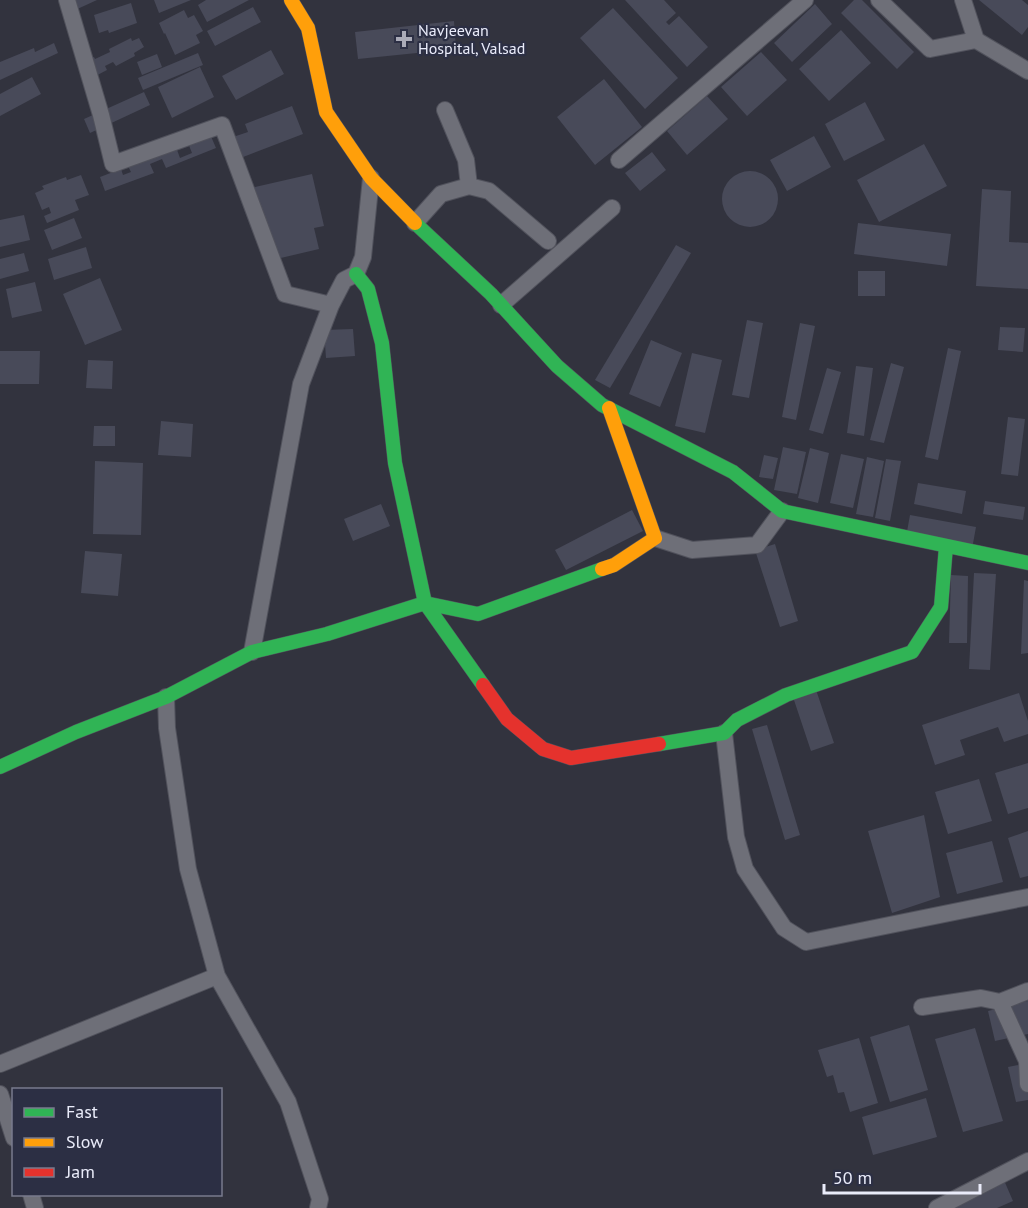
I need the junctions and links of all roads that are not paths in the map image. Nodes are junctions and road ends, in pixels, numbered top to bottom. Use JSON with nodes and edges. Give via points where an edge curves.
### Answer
{"nodes":[{"id":1,"x":67,"y":0,"type":"edge"},
{"id":2,"x":291,"y":0,"type":"edge"},
{"id":3,"x":805,"y":0,"type":"edge"},
{"id":4,"x":879,"y":0,"type":"edge"},
{"id":5,"x":963,"y":0,"type":"edge"},
{"id":6,"x":976,"y":40,"type":"junction"},
{"id":7,"x":1028,"y":71,"type":"edge"},
{"id":8,"x":445,"y":110,"type":"dead end"},
{"id":9,"x":619,"y":160,"type":"dead end"},
{"id":10,"x":371,"y":178,"type":"junction"},
{"id":11,"x":469,"y":186,"type":"junction"},
{"id":12,"x":612,"y":208,"type":"dead end"},
{"id":13,"x":415,"y":223,"type":"junction"},
{"id":14,"x":548,"y":241,"type":"dead end"},
{"id":15,"x":356,"y":274,"type":"junction"},
{"id":16,"x":331,"y":305,"type":"junction"},
{"id":17,"x":501,"y":305,"type":"junction"},
{"id":18,"x":609,"y":408,"type":"junction"},
{"id":19,"x":782,"y":511,"type":"junction"},
{"id":20,"x":655,"y":538,"type":"junction"},
{"id":21,"x":946,"y":546,"type":"junction"},
{"id":22,"x":1028,"y":563,"type":"edge"},
{"id":23,"x":425,"y":603,"type":"junction"},
{"id":24,"x":252,"y":652,"type":"junction"},
{"id":25,"x":166,"y":697,"type":"junction"},
{"id":26,"x":724,"y":733,"type":"junction"},
{"id":27,"x":0,"y":767,"type":"edge"},
{"id":28,"x":1028,"y":897,"type":"edge"},
{"id":29,"x":217,"y":976,"type":"junction"},
{"id":30,"x":1028,"y":991,"type":"edge"},
{"id":31,"x":1000,"y":1002,"type":"junction"},
{"id":32,"x":922,"y":1007,"type":"dead end"},
{"id":33,"x":0,"y":1064,"type":"edge"},
{"id":34,"x":1028,"y":1084,"type":"edge"},
{"id":35,"x":0,"y":1094,"type":"edge"},
{"id":36,"x":12,"y":1132,"type":"edge"},
{"id":37,"x":1028,"y":1161,"type":"edge"},
{"id":38,"x":318,"y":1208,"type":"edge"},
{"id":39,"x":937,"y":1208,"type":"edge"}],
"edges":[{"from":1,"to":16,"type":"street","via":[[113,164],[222,125],[285,294]]},
{"from":2,"to":10,"type":"street","via":[[308,28],[326,112]]},
{"from":3,"to":9,"type":"street"},
{"from":4,"to":6,"type":"street","via":[[930,49]]},
{"from":5,"to":6,"type":"street"},
{"from":6,"to":7,"type":"street"},
{"from":8,"to":11,"type":"street","via":[[466,160]]},
{"from":10,"to":13,"type":"street"},
{"from":10,"to":15,"type":"street","via":[[363,256]]},
{"from":11,"to":13,"type":"street","via":[[441,194]]},
{"from":11,"to":14,"type":"street","via":[[489,191]]},
{"from":12,"to":17,"type":"street"},
{"from":13,"to":17,"type":"street"},
{"from":15,"to":16,"type":"street","via":[[344,280]]},
{"from":15,"to":23,"type":"street","via":[[368,289],[382,343],[395,463]]},
{"from":16,"to":24,"type":"street","via":[[301,384]]},
{"from":17,"to":18,"type":"street","via":[[557,366]]},
{"from":18,"to":19,"type":"street","via":[[733,472]]},
{"from":18,"to":20,"type":"street"},
{"from":19,"to":20,"type":"street","via":[[757,545],[692,550]]},
{"from":19,"to":21,"type":"street"},
{"from":20,"to":23,"type":"street","via":[[614,565],[478,614]]},
{"from":21,"to":22,"type":"street"},
{"from":21,"to":26,"type":"street","via":[[941,607],[912,652],[786,695],[737,720]]},
{"from":23,"to":24,"type":"street","via":[[327,634]]},
{"from":23,"to":26,"type":"street","via":[[507,719],[543,749],[571,758]]},
{"from":24,"to":25,"type":"street"},
{"from":25,"to":27,"type":"street"},
{"from":25,"to":29,"type":"street","via":[[188,869]]},
{"from":26,"to":28,"type":"street","via":[[736,837],[745,869],[784,928],[806,942]]},
{"from":29,"to":33,"type":"street"},
{"from":29,"to":38,"type":"street","via":[[288,1102],[320,1199]]},
{"from":30,"to":31,"type":"street"},
{"from":31,"to":32,"type":"street","via":[[981,998]]},
{"from":31,"to":34,"type":"street","via":[[1027,1061]]},
{"from":35,"to":36,"type":"street"},
{"from":37,"to":39,"type":"street"}]}
